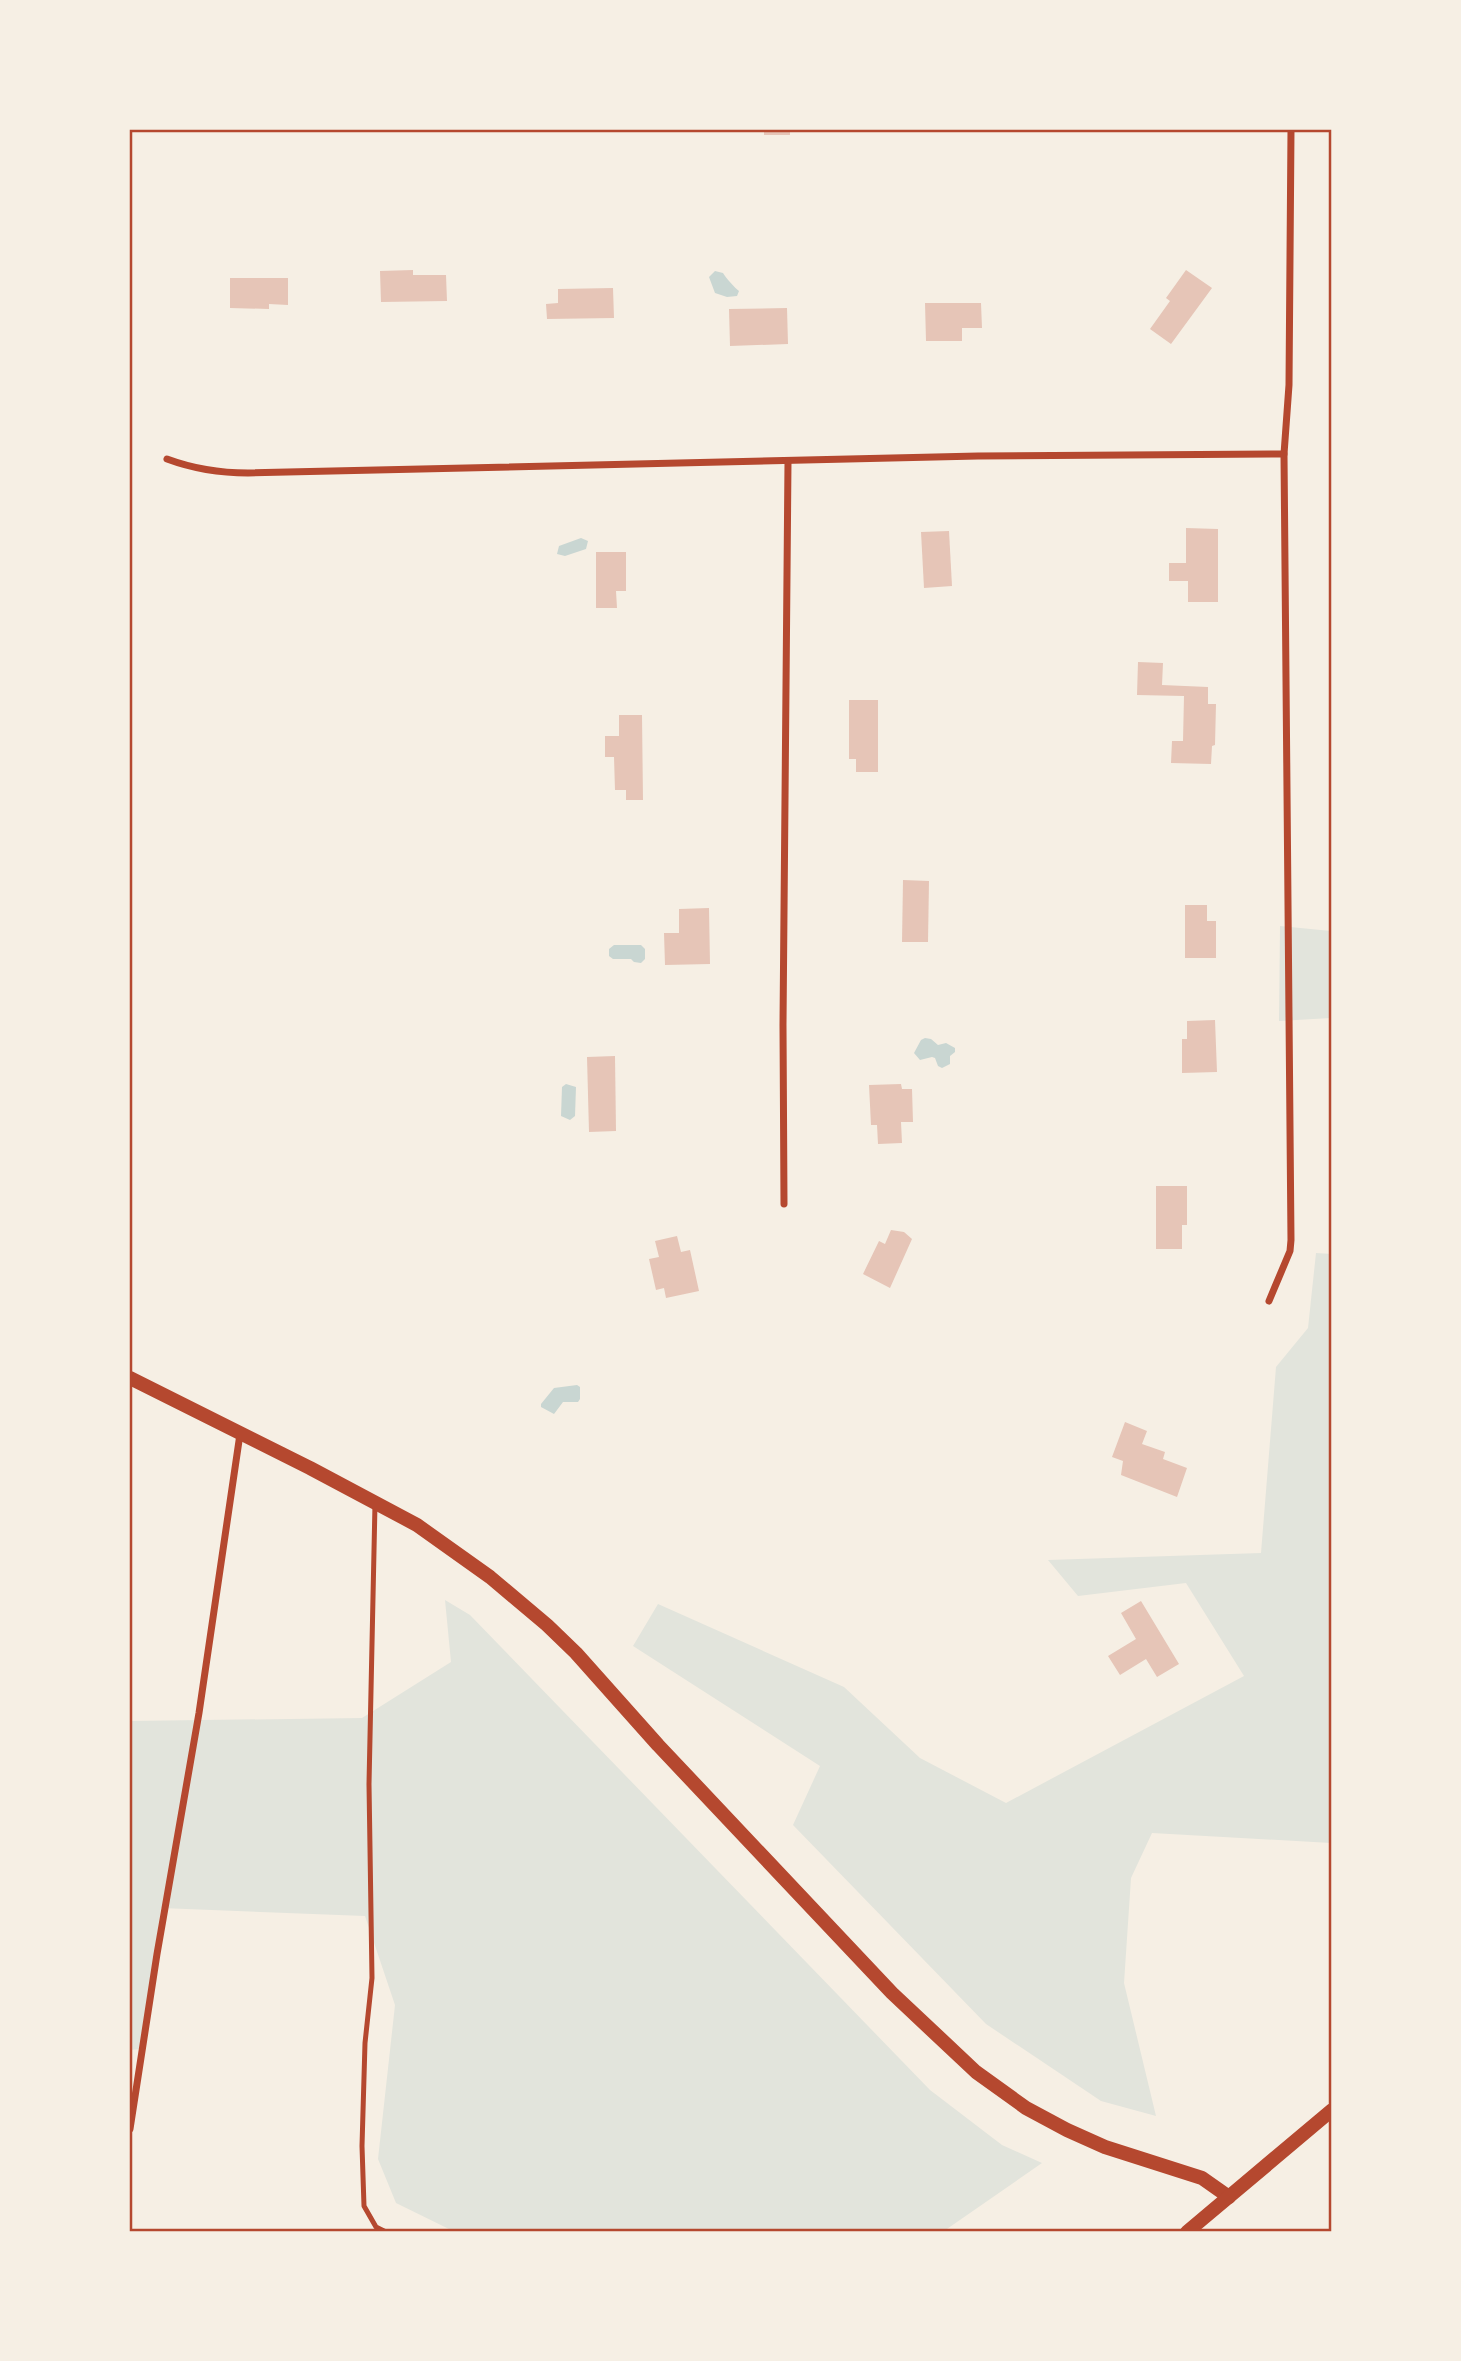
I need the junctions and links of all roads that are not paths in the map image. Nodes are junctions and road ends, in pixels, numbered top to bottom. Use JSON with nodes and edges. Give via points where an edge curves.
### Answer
{"nodes":[{"id":1,"x":1291,"y":130,"type":"edge"},
{"id":2,"x":1283,"y":453,"type":"junction"},
{"id":3,"x":167,"y":459,"type":"dead end"},
{"id":4,"x":788,"y":461,"type":"junction"},
{"id":5,"x":784,"y":1204,"type":"dead end"},
{"id":6,"x":1269,"y":1301,"type":"dead end"},
{"id":7,"x":130,"y":1378,"type":"edge"},
{"id":8,"x":240,"y":1433,"type":"junction"},
{"id":9,"x":375,"y":1504,"type":"junction"},
{"id":10,"x":1332,"y":2110,"type":"edge"},
{"id":11,"x":130,"y":2129,"type":"edge"},
{"id":12,"x":1229,"y":2197,"type":"junction"},
{"id":13,"x":386,"y":2231,"type":"edge"},
{"id":14,"x":1187,"y":2231,"type":"edge"}],
"edges":[{"from":1,"to":2,"type":"street","via":[[1289,385]]},
{"from":2,"to":4,"type":"street"},
{"from":2,"to":6,"type":"street","via":[[1291,1240]]},
{"from":3,"to":4,"type":"street","via":[[220,473]]},
{"from":4,"to":5,"type":"street"},
{"from":7,"to":8,"type":"main road"},
{"from":8,"to":9,"type":"main road"},
{"from":8,"to":11,"type":"street"},
{"from":9,"to":12,"type":"main road","via":[[418,1525],[547,1625],[892,1993],[976,2072],[1067,2130],[1202,2178]]},
{"from":9,"to":13,"type":"lane","via":[[369,1784],[372,1978],[362,2146],[364,2206],[376,2227]]},
{"from":10,"to":12,"type":"main road"},
{"from":12,"to":14,"type":"main road"}]}
